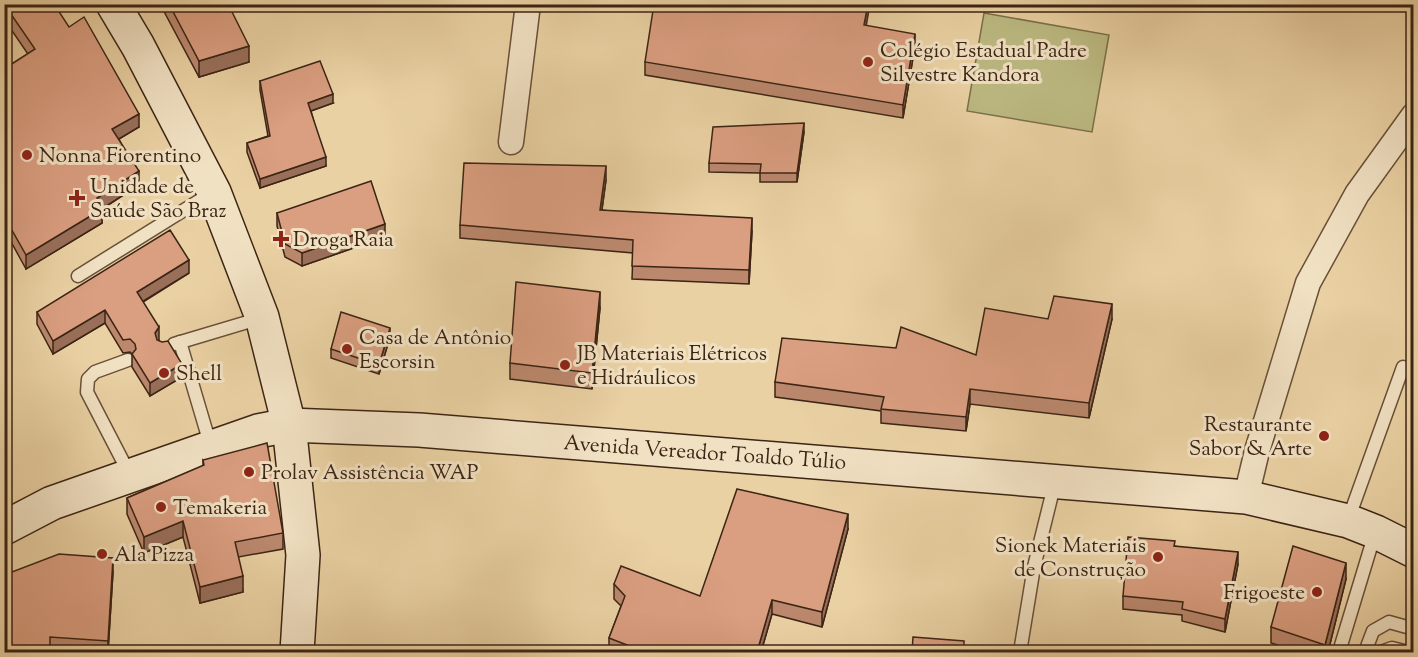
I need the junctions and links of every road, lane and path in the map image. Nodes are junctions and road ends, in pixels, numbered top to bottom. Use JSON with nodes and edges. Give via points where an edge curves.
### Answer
{"nodes":[{"id":1,"x":113,"y":4,"type":"edge"},
{"id":2,"x":528,"y":4,"type":"edge"},
{"id":3,"x":1413,"y":115,"type":"edge"},
{"id":4,"x":511,"y":142,"type":"dead end"},
{"id":5,"x":214,"y":192,"type":"junction"},
{"id":6,"x":78,"y":276,"type":"dead end"},
{"id":7,"x":262,"y":317,"type":"junction"},
{"id":8,"x":180,"y":342,"type":"junction"},
{"id":9,"x":163,"y":347,"type":"edge"},
{"id":10,"x":128,"y":360,"type":"dead end"},
{"id":11,"x":1403,"y":367,"type":"dead end"},
{"id":12,"x":288,"y":425,"type":"junction"},
{"id":13,"x":211,"y":447,"type":"junction"},
{"id":14,"x":130,"y":475,"type":"junction"},
{"id":15,"x":1055,"y":480,"type":"junction"},
{"id":16,"x":1246,"y":497,"type":"junction"},
{"id":17,"x":1362,"y":526,"type":"junction"},
{"id":18,"x":4,"y":528,"type":"edge"},
{"id":19,"x":1413,"y":551,"type":"edge"},
{"id":20,"x":1413,"y":630,"type":"edge"},
{"id":21,"x":297,"y":652,"type":"edge"},
{"id":22,"x":1020,"y":652,"type":"edge"},
{"id":23,"x":1339,"y":652,"type":"edge"},
{"id":24,"x":1365,"y":652,"type":"edge"},
{"id":25,"x":1381,"y":652,"type":"edge"},
{"id":26,"x":1408,"y":652,"type":"edge"}],
"edges":[{"from":1,"to":5,"type":"main road"},
{"from":2,"to":4,"type":"street"},
{"from":3,"to":16,"type":"street","via":[[1357,194],[1308,283]]},
{"from":5,"to":6,"type":"lane"},
{"from":5,"to":7,"type":"main road"},
{"from":7,"to":8,"type":"lane"},
{"from":7,"to":12,"type":"main road"},
{"from":8,"to":9,"type":"lane"},
{"from":8,"to":13,"type":"lane"},
{"from":10,"to":14,"type":"lane","via":[[95,372],[87,379],[87,392]]},
{"from":11,"to":17,"type":"lane"},
{"from":12,"to":13,"type":"main road","name":"Avenida Vereador Toaldo Túlio","via":[[258,430]]},
{"from":12,"to":15,"type":"main road","name":"Avenida Vereador Toaldo Túlio","via":[[419,430]]},
{"from":12,"to":21,"type":"main road","via":[[303,555]]},
{"from":13,"to":14,"type":"main road","name":"Avenida Vereador Toaldo Túlio"},
{"from":14,"to":18,"type":"main road","name":"Avenida Vereador Toaldo Túlio","via":[[52,503]]},
{"from":15,"to":16,"type":"main road","name":"Avenida Vereador Toaldo Túlio"},
{"from":15,"to":22,"type":"lane","via":[[1034,567]]},
{"from":16,"to":17,"type":"main road","name":"Avenida Vereador Toaldo Túlio"},
{"from":17,"to":19,"type":"main road","name":"Avenida Vereador Toaldo Túlio"},
{"from":17,"to":23,"type":"lane"},
{"from":20,"to":24,"type":"lane","via":[[1389,622],[1373,632]]},
{"from":25,"to":26,"type":"lane","via":[[1392,648]]}]}
